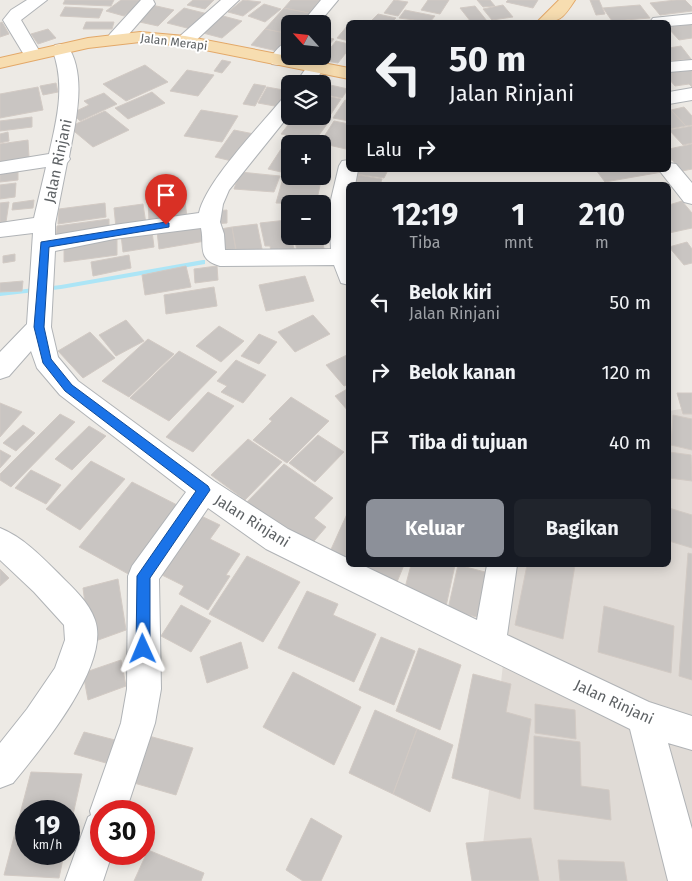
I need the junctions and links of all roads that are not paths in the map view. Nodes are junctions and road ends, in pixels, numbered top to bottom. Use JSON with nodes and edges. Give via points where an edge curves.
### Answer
{"nodes":[{"id":1,"x":39,"y":0,"type":"edge"},
{"id":2,"x":231,"y":0,"type":"edge"},
{"id":3,"x":330,"y":0,"type":"edge"},
{"id":4,"x":567,"y":0,"type":"edge"},
{"id":5,"x":147,"y":4,"type":"dead end"},
{"id":6,"x":317,"y":15,"type":"edge"},
{"id":7,"x":692,"y":19,"type":"edge"},
{"id":8,"x":547,"y":20,"type":"edge"},
{"id":9,"x":671,"y":21,"type":"edge"},
{"id":10,"x":116,"y":38,"type":"junction"},
{"id":11,"x":185,"y":41,"type":"junction"},
{"id":12,"x":61,"y":49,"type":"junction"},
{"id":13,"x":281,"y":53,"type":"edge"},
{"id":14,"x":32,"y":54,"type":"junction"},
{"id":15,"x":0,"y":62,"type":"edge"},
{"id":16,"x":309,"y":65,"type":"edge"},
{"id":17,"x":692,"y":65,"type":"edge"},
{"id":18,"x":671,"y":67,"type":"edge"},
{"id":19,"x":315,"y":68,"type":"junction"},
{"id":20,"x":346,"y":74,"type":"edge"},
{"id":21,"x":310,"y":75,"type":"edge"},
{"id":22,"x":692,"y":94,"type":"edge"},
{"id":23,"x":671,"y":98,"type":"edge"},
{"id":24,"x":281,"y":113,"type":"edge"},
{"id":25,"x":60,"y":159,"type":"junction"},
{"id":26,"x":0,"y":168,"type":"edge"},
{"id":27,"x":671,"y":171,"type":"edge"},
{"id":28,"x":348,"y":172,"type":"edge"},
{"id":29,"x":692,"y":197,"type":"edge"},
{"id":30,"x":209,"y":221,"type":"junction"},
{"id":31,"x":0,"y":230,"type":"edge"},
{"id":32,"x":44,"y":234,"type":"junction"},
{"id":33,"x":346,"y":267,"type":"edge"},
{"id":34,"x":41,"y":302,"type":"junction"},
{"id":35,"x":0,"y":369,"type":"edge"},
{"id":36,"x":204,"y":490,"type":"junction"},
{"id":37,"x":0,"y":542,"type":"edge"},
{"id":38,"x":502,"y":567,"type":"edge"},
{"id":39,"x":490,"y":642,"type":"junction"},
{"id":40,"x":644,"y":718,"type":"junction"},
{"id":41,"x":692,"y":733,"type":"edge"},
{"id":42,"x":0,"y":770,"type":"edge"},
{"id":43,"x":112,"y":800,"type":"edge"},
{"id":44,"x":90,"y":863,"type":"edge"},
{"id":45,"x":84,"y":881,"type":"edge"},
{"id":46,"x":687,"y":881,"type":"edge"}],
"edges":[{"from":1,"to":14,"type":"street","via":[[13,16],[12,20]]},
{"from":2,"to":11,"type":"street"},
{"from":3,"to":6,"type":"street"},
{"from":4,"to":8,"type":"main road"},
{"from":5,"to":10,"type":"street"},
{"from":7,"to":9,"type":"street"},
{"from":10,"to":11,"type":"main road","name":"Jalan Merapi"},
{"from":10,"to":12,"type":"main road","name":"Jalan Merapi"},
{"from":11,"to":13,"type":"main road","name":"Jalan Merapi"},
{"from":12,"to":14,"type":"main road","name":"Jalan Merapi"},
{"from":12,"to":25,"type":"street","name":"Jalan Rinjani","via":[[69,88]]},
{"from":14,"to":15,"type":"main road","name":"Jalan Merapi"},
{"from":16,"to":19,"type":"main road","name":"Jalan Merapi"},
{"from":17,"to":18,"type":"street"},
{"from":19,"to":20,"type":"main road","name":"Jalan Merapi"},
{"from":19,"to":21,"type":"street"},
{"from":22,"to":23,"type":"street"},
{"from":24,"to":30,"type":"street","via":[[220,188],[212,204]]},
{"from":25,"to":26,"type":"street"},
{"from":25,"to":32,"type":"street","name":"Jalan Rinjani"},
{"from":27,"to":29,"type":"street"},
{"from":28,"to":33,"type":"street","via":[[338,212]]},
{"from":30,"to":32,"type":"street","via":[[114,232]]},
{"from":30,"to":33,"type":"street","via":[[214,253],[220,258]]},
{"from":31,"to":32,"type":"street"},
{"from":32,"to":34,"type":"street","name":"Jalan Rinjani"},
{"from":34,"to":35,"type":"street"},
{"from":34,"to":36,"type":"street","name":"Jalan Rinjani","via":[[46,361],[68,388]]},
{"from":36,"to":39,"type":"street","name":"Jalan Rinjani","via":[[277,539]]},
{"from":36,"to":43,"type":"street","via":[[143,576],[144,689],[138,723]]},
{"from":37,"to":42,"type":"street","via":[[33,568],[61,598],[80,621],[82,638],[76,661],[41,720]]},
{"from":38,"to":39,"type":"street"},
{"from":39,"to":40,"type":"street","name":"Jalan Rinjani"},
{"from":40,"to":41,"type":"street","name":"Jalan Rinjani"},
{"from":40,"to":46,"type":"street"},
{"from":44,"to":45,"type":"street"}]}
